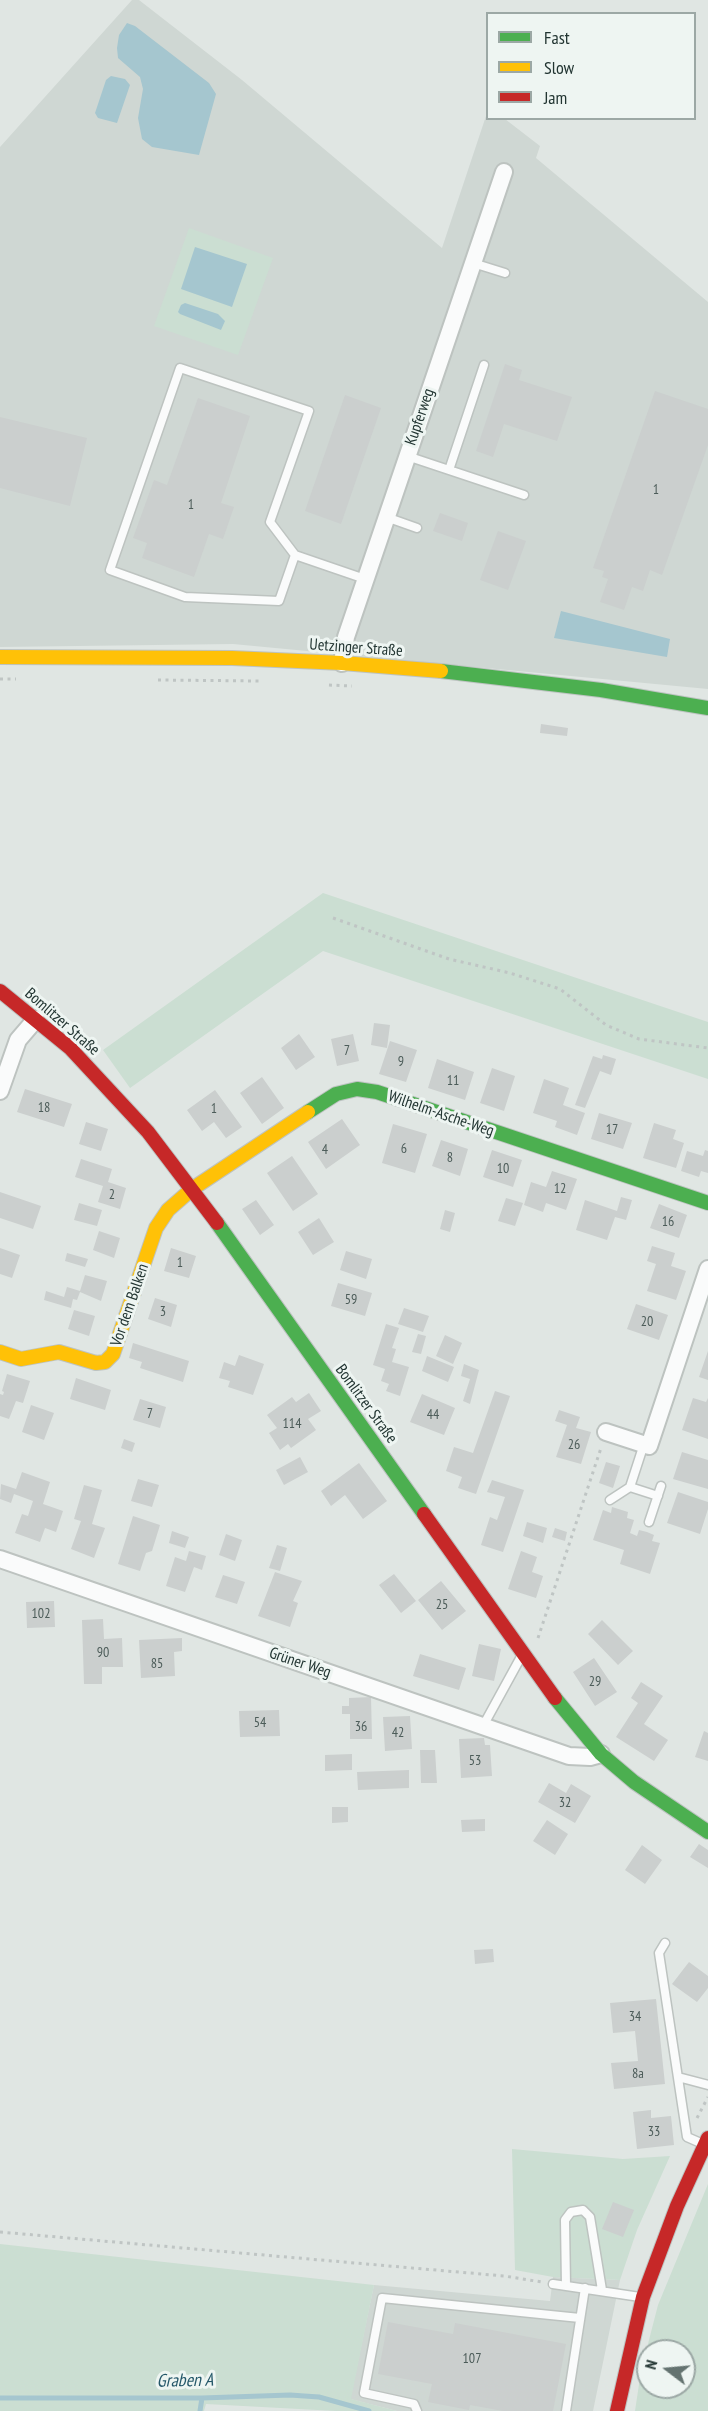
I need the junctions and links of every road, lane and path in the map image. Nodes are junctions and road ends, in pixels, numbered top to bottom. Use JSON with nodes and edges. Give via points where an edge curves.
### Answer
{"nodes":[{"id":1,"x":504,"y":172,"type":"dead end"},
{"id":2,"x":473,"y":262,"type":"junction"},
{"id":3,"x":505,"y":273,"type":"dead end"},
{"id":4,"x":484,"y":365,"type":"dead end"},
{"id":5,"x":407,"y":456,"type":"junction"},
{"id":6,"x":449,"y":470,"type":"junction"},
{"id":7,"x":524,"y":495,"type":"dead end"},
{"id":8,"x":386,"y":517,"type":"junction"},
{"id":9,"x":417,"y":528,"type":"dead end"},
{"id":10,"x":295,"y":555,"type":"junction"},
{"id":11,"x":365,"y":579,"type":"junction"},
{"id":12,"x":0,"y":657,"type":"edge"},
{"id":13,"x":342,"y":663,"type":"junction"},
{"id":14,"x":0,"y":679,"type":"edge"},
{"id":15,"x":23,"y":679,"type":"dead end"},
{"id":16,"x":147,"y":680,"type":"dead end"},
{"id":17,"x":260,"y":681,"type":"dead end"},
{"id":18,"x":326,"y":684,"type":"dead end"},
{"id":19,"x":361,"y":687,"type":"dead end"},
{"id":20,"x":708,"y":708,"type":"edge"},
{"id":21,"x":333,"y":918,"type":"dead end"},
{"id":22,"x":0,"y":990,"type":"edge"},
{"id":23,"x":36,"y":1019,"type":"junction"},
{"id":24,"x":708,"y":1048,"type":"edge"},
{"id":25,"x":0,"y":1091,"type":"edge"},
{"id":26,"x":192,"y":1189,"type":"junction"},
{"id":27,"x":708,"y":1203,"type":"edge"},
{"id":28,"x":708,"y":1269,"type":"edge"},
{"id":29,"x":0,"y":1352,"type":"edge"},
{"id":30,"x":606,"y":1431,"type":"joint"},
{"id":31,"x":644,"y":1444,"type":"junction"},
{"id":32,"x":661,"y":1486,"type":"dead end"},
{"id":33,"x":630,"y":1487,"type":"junction"},
{"id":34,"x":658,"y":1496,"type":"junction"},
{"id":35,"x":610,"y":1500,"type":"dead end"},
{"id":36,"x":649,"y":1522,"type":"dead end"},
{"id":37,"x":0,"y":1559,"type":"edge"},
{"id":38,"x":524,"y":1652,"type":"junction"},
{"id":39,"x":483,"y":1726,"type":"junction"},
{"id":40,"x":601,"y":1754,"type":"junction"},
{"id":41,"x":708,"y":1832,"type":"edge"},
{"id":42,"x":666,"y":1943,"type":"dead end"},
{"id":43,"x":678,"y":2077,"type":"junction"},
{"id":44,"x":708,"y":2085,"type":"edge"},
{"id":45,"x":706,"y":2141,"type":"edge"},
{"id":46,"x":0,"y":2232,"type":"edge"},
{"id":47,"x":553,"y":2284,"type":"joint"},
{"id":48,"x":566,"y":2286,"type":"junction"},
{"id":49,"x":585,"y":2288,"type":"junction"},
{"id":50,"x":602,"y":2290,"type":"junction"},
{"id":51,"x":643,"y":2297,"type":"junction"},
{"id":52,"x":580,"y":2318,"type":"junction"},
{"id":53,"x":417,"y":2411,"type":"edge"},
{"id":54,"x":566,"y":2411,"type":"edge"},
{"id":55,"x":617,"y":2411,"type":"edge"}],
"edges":[{"from":1,"to":2,"type":"street","name":"Kupferweg"},
{"from":2,"to":3,"type":"lane"},
{"from":2,"to":5,"type":"street","name":"Kupferweg"},
{"from":4,"to":6,"type":"lane"},
{"from":5,"to":6,"type":"lane"},
{"from":5,"to":8,"type":"street","name":"Kupferweg"},
{"from":6,"to":7,"type":"lane"},
{"from":8,"to":9,"type":"lane"},
{"from":8,"to":11,"type":"street","name":"Kupferweg"},
{"from":10,"to":10,"type":"lane","via":[[279,601],[185,597],[110,570],[180,368],[309,411],[270,522]]},
{"from":10,"to":11,"type":"lane"},
{"from":11,"to":13,"type":"street","name":"Kupferweg","via":[[345,637]]},
{"from":12,"to":13,"type":"street","name":"Uetzinger Straße","via":[[232,658]]},
{"from":13,"to":20,"type":"street","name":"Uetzinger Straße","via":[[468,673]]},
{"from":14,"to":15,"type":"path"},
{"from":16,"to":17,"type":"path"},
{"from":18,"to":19,"type":"path"},
{"from":21,"to":24,"type":"path","via":[[449,959],[560,989],[606,1025],[639,1039]]},
{"from":22,"to":23,"type":"street","name":"Bomlitzer Straße"},
{"from":23,"to":25,"type":"street","via":[[18,1040]]},
{"from":23,"to":26,"type":"street","name":"Bomlitzer Straße","via":[[116,1095]]},
{"from":26,"to":27,"type":"street","name":"Wilhelm-Asche-Weg","via":[[336,1094],[357,1089]]},
{"from":26,"to":29,"type":"street","name":"Vor dem Balken","via":[[168,1210],[156,1228],[113,1354],[105,1362],[59,1352],[21,1359]]},
{"from":26,"to":38,"type":"street","name":"Bomlitzer Straße"},
{"from":28,"to":31,"type":"street","via":[[649,1446]]},
{"from":30,"to":31,"type":"street"},
{"from":30,"to":38,"type":"path","via":[[538,1638]]},
{"from":31,"to":33,"type":"lane"},
{"from":32,"to":34,"type":"lane"},
{"from":33,"to":34,"type":"lane"},
{"from":33,"to":35,"type":"lane"},
{"from":34,"to":36,"type":"lane"},
{"from":37,"to":39,"type":"street","name":"Grüner Weg"},
{"from":38,"to":39,"type":"lane"},
{"from":38,"to":40,"type":"street","name":"Bomlitzer Straße","via":[[570,1718]]},
{"from":39,"to":40,"type":"street","name":"Grüner Weg","via":[[569,1756]]},
{"from":40,"to":41,"type":"street","name":"Bomlitzer Straße","via":[[634,1782]]},
{"from":42,"to":43,"type":"lane","via":[[659,1953]]},
{"from":43,"to":44,"type":"lane"},
{"from":43,"to":45,"type":"lane","via":[[687,2137]]},
{"from":45,"to":51,"type":"street"},
{"from":46,"to":47,"type":"path","via":[[504,2276]]},
{"from":47,"to":48,"type":"lane"},
{"from":48,"to":49,"type":"lane"},
{"from":48,"to":50,"type":"lane","via":[[565,2220],[571,2212],[583,2210],[590,2217]]},
{"from":49,"to":50,"type":"lane"},
{"from":49,"to":52,"type":"lane"},
{"from":50,"to":51,"type":"lane"},
{"from":51,"to":55,"type":"street"},
{"from":52,"to":53,"type":"lane","via":[[382,2298],[364,2393],[414,2404]]},
{"from":52,"to":54,"type":"lane"}]}
